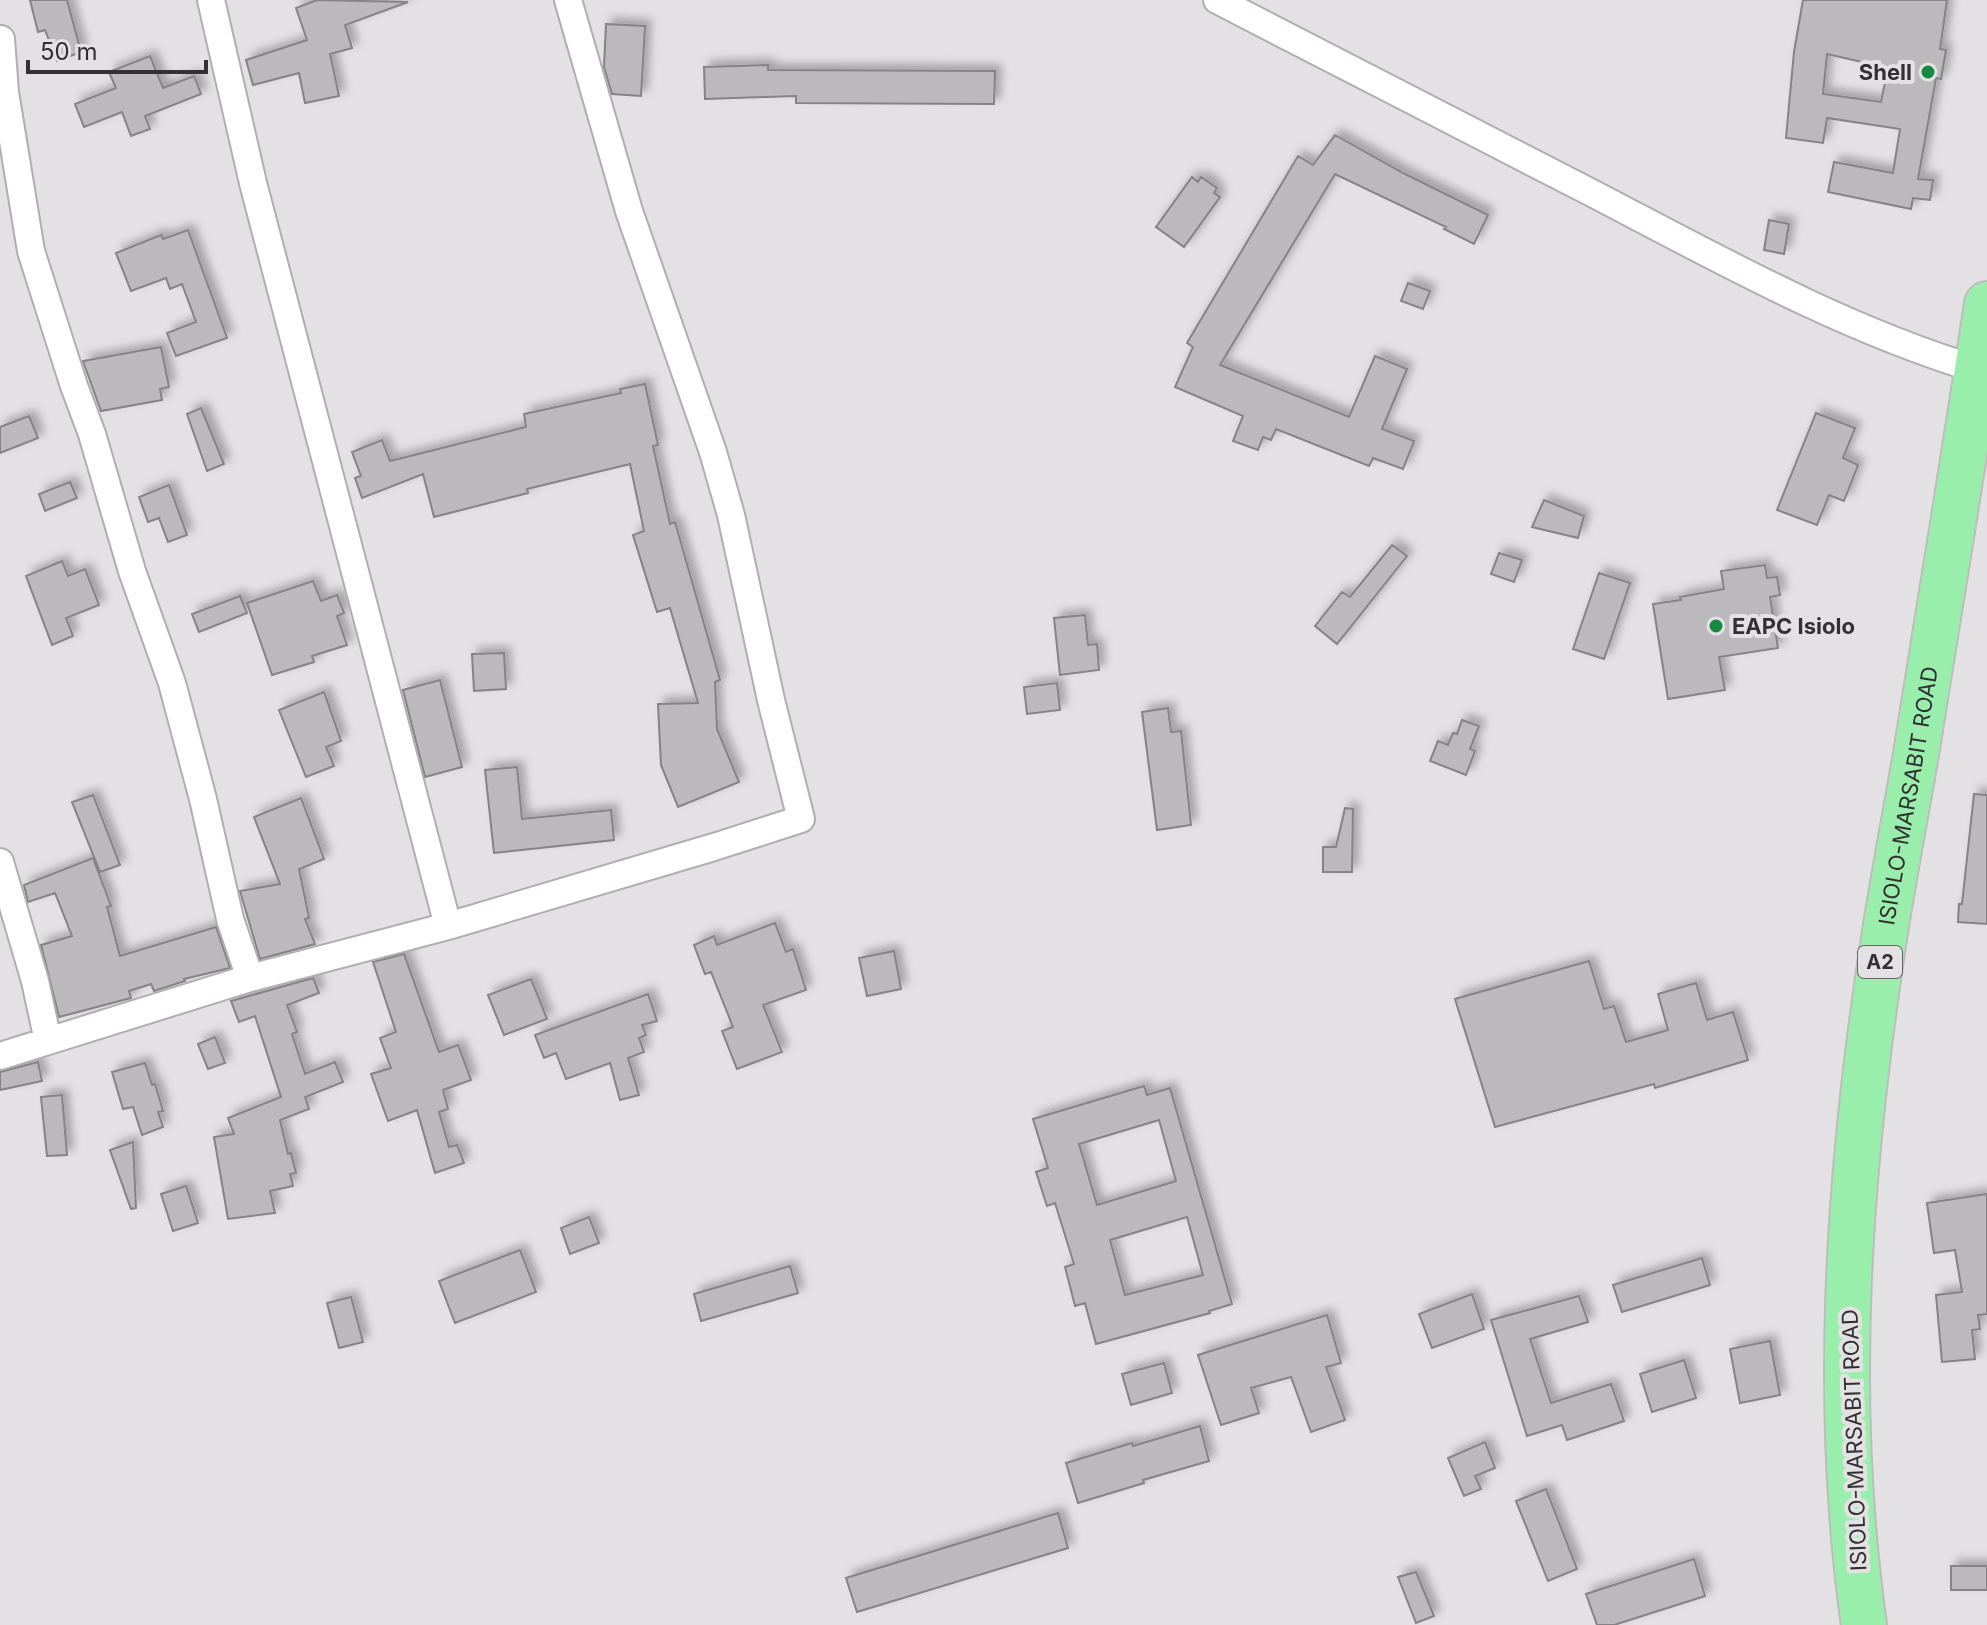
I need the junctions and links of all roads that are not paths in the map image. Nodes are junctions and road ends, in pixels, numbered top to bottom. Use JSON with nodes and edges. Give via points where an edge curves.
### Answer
{"nodes":[{"id":1,"x":211,"y":0,"type":"edge"},
{"id":2,"x":568,"y":0,"type":"edge"},
{"id":3,"x":1217,"y":0,"type":"edge"},
{"id":4,"x":1,"y":39,"type":"edge"},
{"id":5,"x":1987,"y":304,"type":"edge"},
{"id":6,"x":1976,"y":369,"type":"junction"},
{"id":7,"x":0,"y":862,"type":"edge"},
{"id":8,"x":448,"y":926,"type":"junction"},
{"id":9,"x":250,"y":978,"type":"junction"},
{"id":10,"x":48,"y":1041,"type":"junction"},
{"id":11,"x":0,"y":1056,"type":"edge"},
{"id":12,"x":1864,"y":1625,"type":"edge"}],
"edges":[{"from":1,"to":8,"type":"street","via":[[253,183]]},
{"from":2,"to":8,"type":"street","via":[[629,211],[731,515],[801,819]]},
{"from":3,"to":6,"type":"street","via":[[1771,285],[1876,333]]},
{"from":4,"to":9,"type":"street","via":[[31,251],[172,683],[230,919]]},
{"from":5,"to":6,"type":"highway","name":"ISIOLO-MARSABIT ROAD","number":"A2"},
{"from":6,"to":12,"type":"highway","name":"ISIOLO-MARSABIT ROAD","number":"A2","via":[[1880,963],[1858,1146],[1847,1331],[1856,1561]]},
{"from":7,"to":10,"type":"street"},
{"from":8,"to":9,"type":"street"},
{"from":9,"to":10,"type":"street"},
{"from":10,"to":11,"type":"street"}]}
